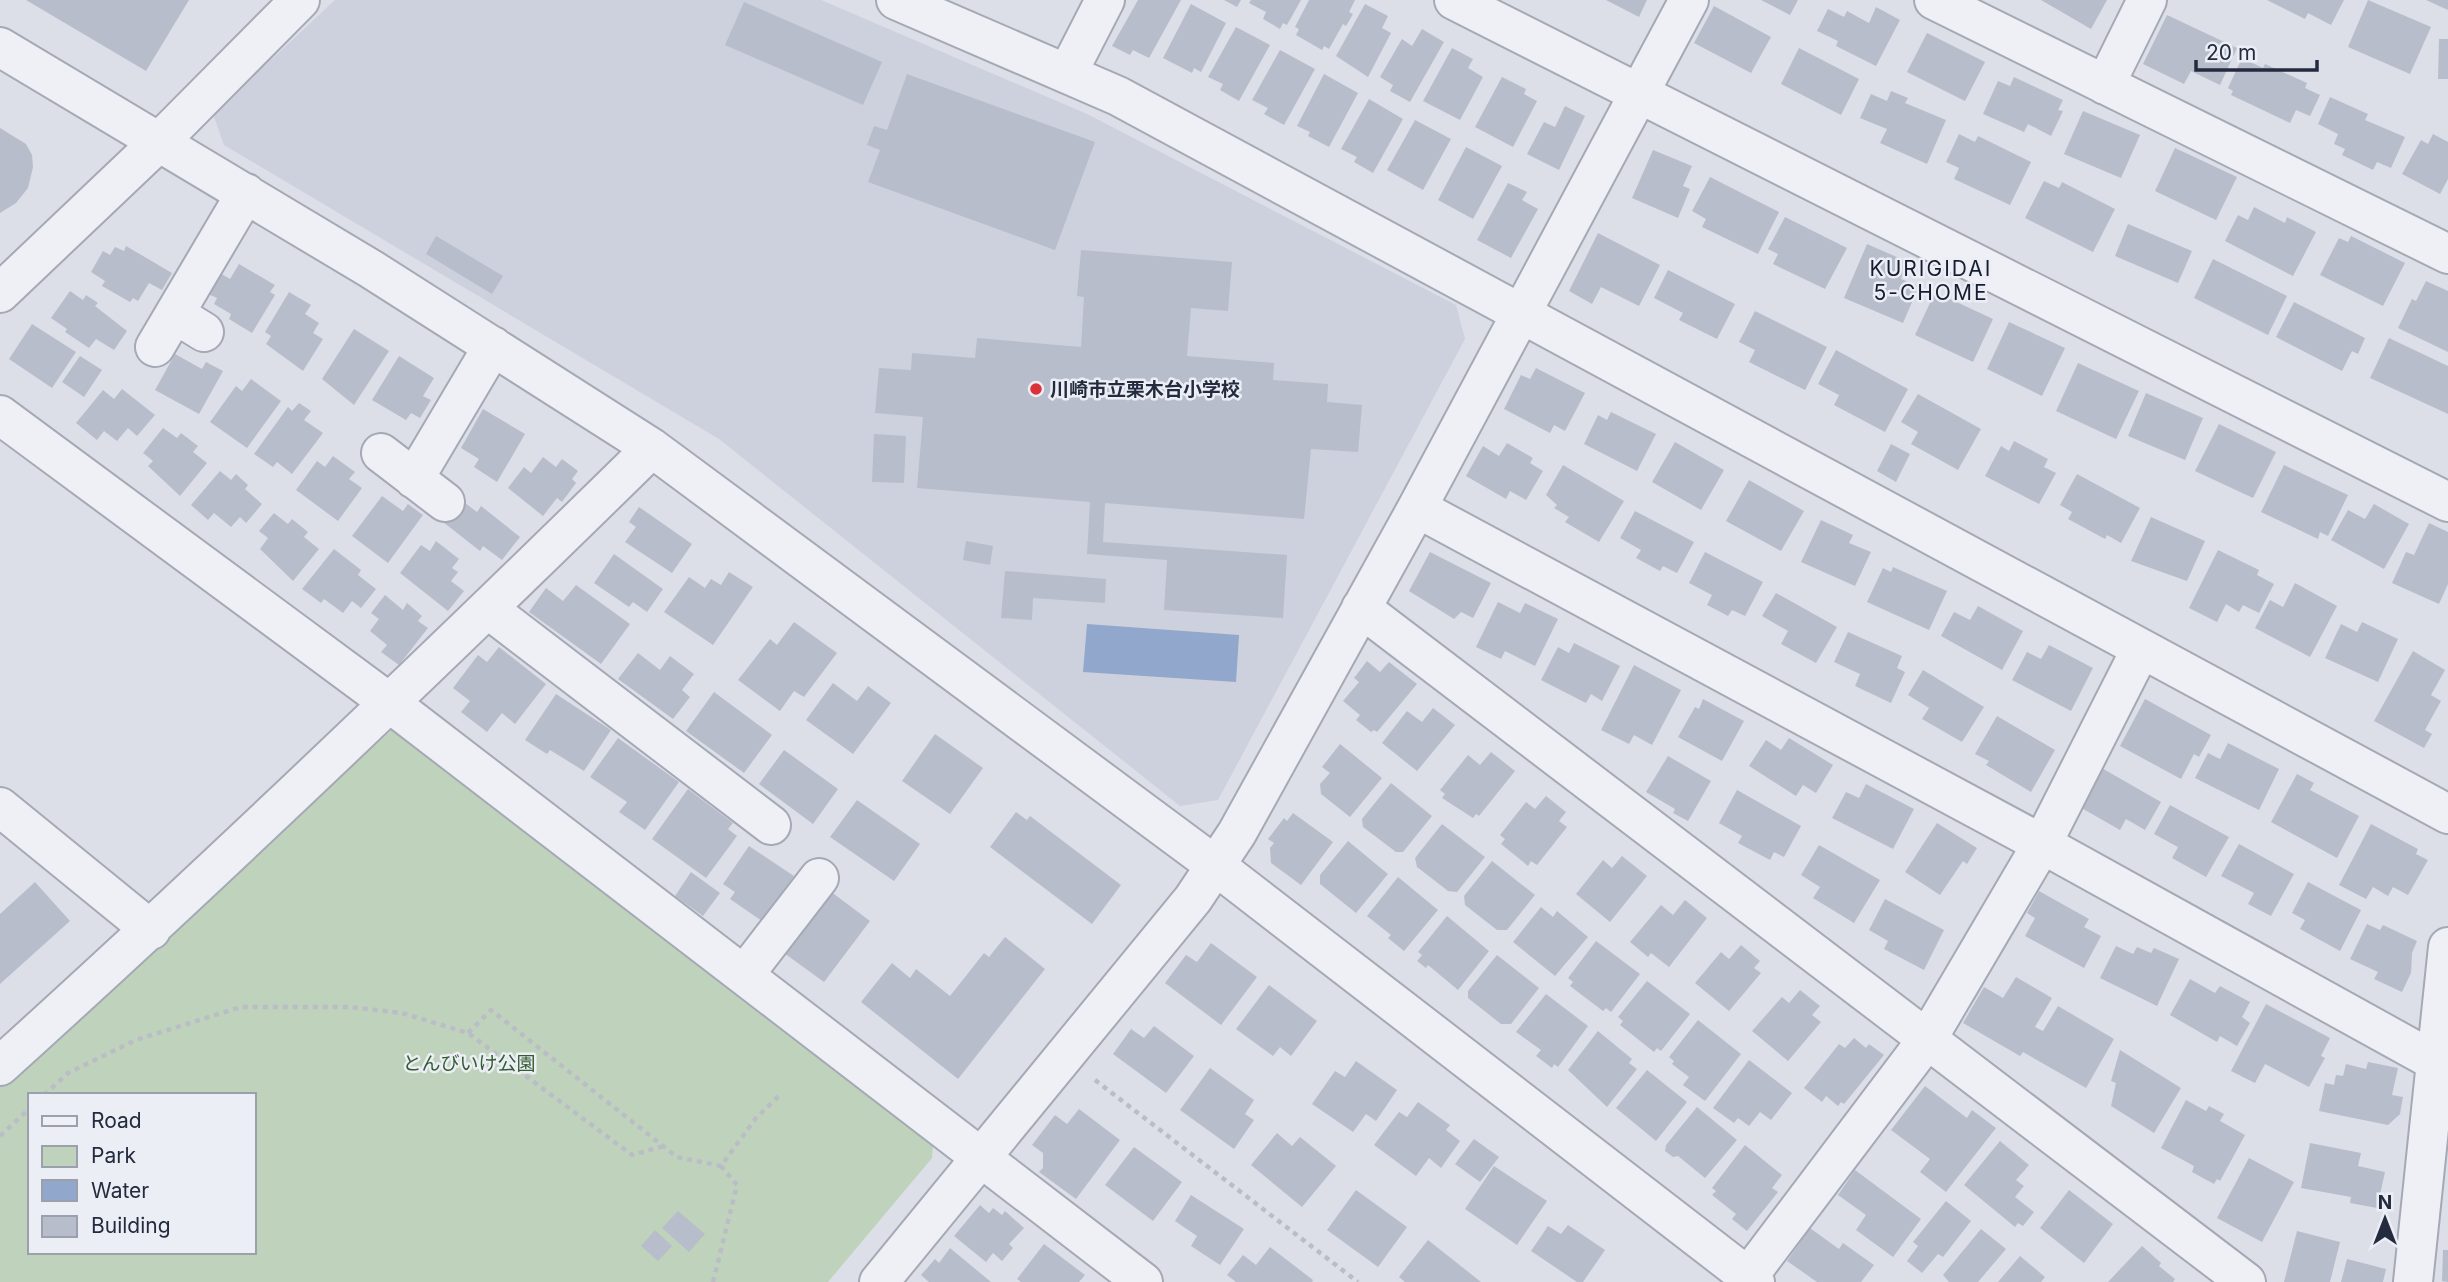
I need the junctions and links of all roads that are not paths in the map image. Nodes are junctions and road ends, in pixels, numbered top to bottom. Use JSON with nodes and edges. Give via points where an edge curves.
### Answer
{"nodes":[{"id":1,"x":300,"y":0,"type":"edge"},
{"id":2,"x":896,"y":0,"type":"edge"},
{"id":3,"x":1105,"y":0,"type":"edge"},
{"id":4,"x":1454,"y":0,"type":"edge"},
{"id":5,"x":1689,"y":0,"type":"edge"},
{"id":6,"x":1934,"y":0,"type":"edge"},
{"id":7,"x":2147,"y":0,"type":"edge"},
{"id":8,"x":0,"y":47,"type":"edge"},
{"id":9,"x":1067,"y":74,"type":"junction"},
{"id":10,"x":2105,"y":85,"type":"junction"},
{"id":11,"x":1640,"y":93,"type":"junction"},
{"id":12,"x":160,"y":141,"type":"junction"},
{"id":13,"x":246,"y":193,"type":"junction"},
{"id":14,"x":2448,"y":254,"type":"edge"},
{"id":15,"x":0,"y":293,"type":"edge"},
{"id":16,"x":1519,"y":314,"type":"junction"},
{"id":17,"x":493,"y":346,"type":"junction"},
{"id":18,"x":155,"y":347,"type":"dead end"},
{"id":19,"x":0,"y":415,"type":"edge"},
{"id":20,"x":652,"y":448,"type":"junction"},
{"id":21,"x":380,"y":453,"type":"dead end"},
{"id":22,"x":414,"y":479,"type":"junction"},
{"id":23,"x":445,"y":502,"type":"dead end"},
{"id":24,"x":2448,"y":502,"type":"edge"},
{"id":25,"x":1417,"y":508,"type":"junction"},
{"id":26,"x":1361,"y":608,"type":"junction"},
{"id":27,"x":488,"y":609,"type":"junction"},
{"id":28,"x":2141,"y":649,"type":"junction"},
{"id":29,"x":391,"y":704,"type":"junction"},
{"id":30,"x":0,"y":807,"type":"edge"},
{"id":31,"x":2448,"y":814,"type":"edge"},
{"id":32,"x":771,"y":825,"type":"dead end"},
{"id":33,"x":2042,"y":844,"type":"junction"},
{"id":34,"x":1216,"y":866,"type":"junction"},
{"id":35,"x":819,"y":878,"type":"dead end"},
{"id":36,"x":151,"y":930,"type":"junction"},
{"id":37,"x":2448,"y":947,"type":"edge"},
{"id":38,"x":744,"y":975,"type":"junction"},
{"id":39,"x":1926,"y":1041,"type":"junction"},
{"id":40,"x":2437,"y":1062,"type":"junction"},
{"id":41,"x":0,"y":1066,"type":"edge"},
{"id":42,"x":982,"y":1159,"type":"junction"},
{"id":43,"x":1749,"y":1280,"type":"edge"},
{"id":44,"x":880,"y":1282,"type":"edge"},
{"id":45,"x":1143,"y":1282,"type":"edge"},
{"id":46,"x":2246,"y":1282,"type":"edge"},
{"id":47,"x":2413,"y":1282,"type":"edge"}],
"edges":[{"from":1,"to":12,"type":"street"},
{"from":2,"to":9,"type":"street"},
{"from":3,"to":9,"type":"street"},
{"from":4,"to":11,"type":"street"},
{"from":5,"to":11,"type":"street"},
{"from":6,"to":10,"type":"street"},
{"from":7,"to":10,"type":"street"},
{"from":8,"to":12,"type":"street"},
{"from":9,"to":16,"type":"street","via":[[1118,96]]},
{"from":10,"to":14,"type":"street"},
{"from":11,"to":16,"type":"street"},
{"from":11,"to":24,"type":"street"},
{"from":12,"to":13,"type":"street"},
{"from":12,"to":15,"type":"street"},
{"from":13,"to":17,"type":"street"},
{"from":13,"to":18,"type":"street","via":[[190,323]]},
{"from":16,"to":25,"type":"street"},
{"from":16,"to":28,"type":"street"},
{"from":17,"to":20,"type":"street"},
{"from":17,"to":22,"type":"street"},
{"from":19,"to":29,"type":"street"},
{"from":20,"to":27,"type":"street"},
{"from":20,"to":34,"type":"street"},
{"from":21,"to":22,"type":"street"},
{"from":22,"to":23,"type":"street"},
{"from":25,"to":26,"type":"street"},
{"from":25,"to":33,"type":"street"},
{"from":26,"to":34,"type":"street"},
{"from":26,"to":39,"type":"street"},
{"from":27,"to":29,"type":"street"},
{"from":27,"to":32,"type":"street"},
{"from":28,"to":31,"type":"street"},
{"from":28,"to":33,"type":"street"},
{"from":29,"to":36,"type":"street"},
{"from":29,"to":38,"type":"street"},
{"from":30,"to":36,"type":"street"},
{"from":33,"to":39,"type":"street"},
{"from":33,"to":40,"type":"street"},
{"from":34,"to":42,"type":"street"},
{"from":34,"to":43,"type":"street"},
{"from":35,"to":38,"type":"street"},
{"from":36,"to":41,"type":"street"},
{"from":37,"to":40,"type":"street"},
{"from":38,"to":42,"type":"street"},
{"from":39,"to":43,"type":"street"},
{"from":39,"to":46,"type":"street"},
{"from":40,"to":47,"type":"street"},
{"from":42,"to":44,"type":"street"},
{"from":42,"to":45,"type":"street"}]}
